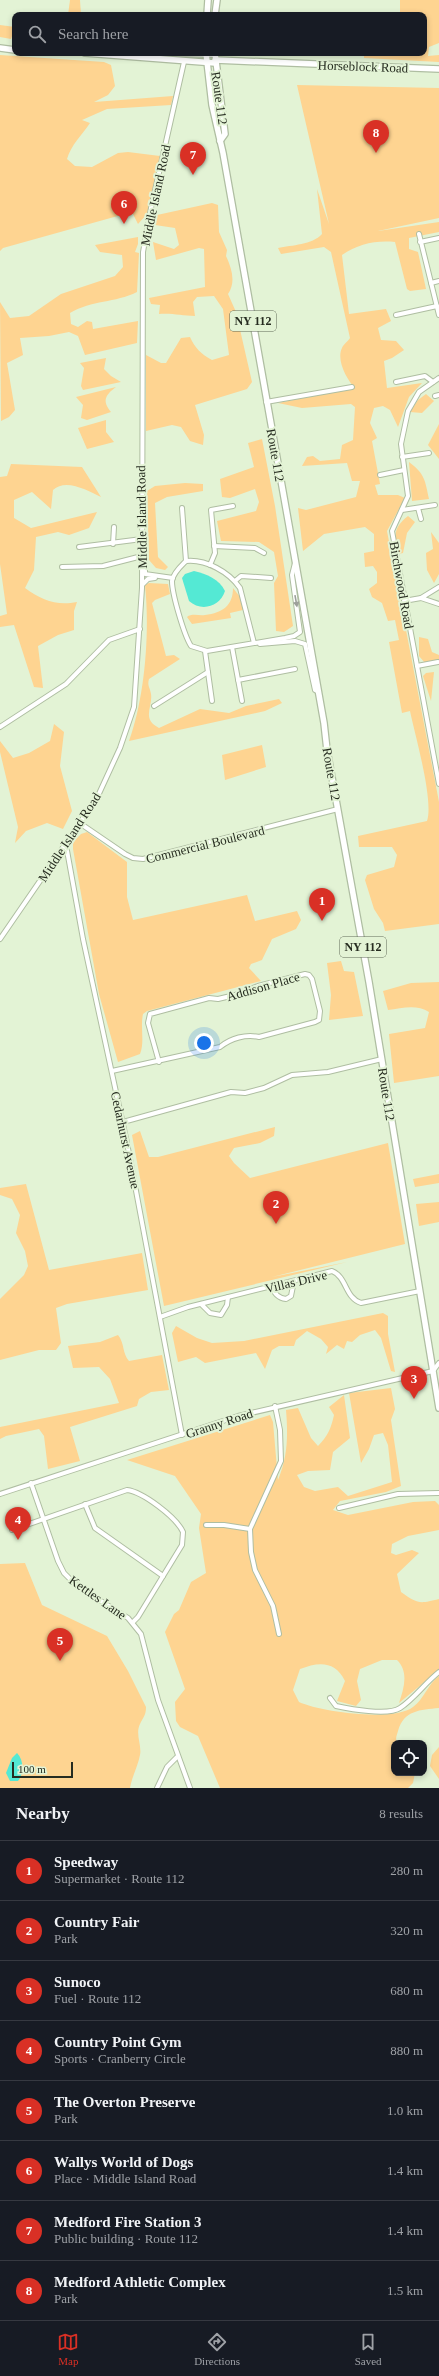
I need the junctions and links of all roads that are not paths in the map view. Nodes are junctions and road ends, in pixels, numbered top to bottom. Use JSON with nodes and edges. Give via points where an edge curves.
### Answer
{"nodes":[{"id":1,"x":208,"y":0,"type":"edge"},
{"id":2,"x":217,"y":0,"type":"edge"},
{"id":3,"x":207,"y":12,"type":"edge"},
{"id":4,"x":215,"y":12,"type":"edge"},
{"id":5,"x":0,"y":48,"type":"edge"},
{"id":6,"x":12,"y":50,"type":"edge"},
{"id":7,"x":143,"y":56,"type":"edge"},
{"id":8,"x":206,"y":56,"type":"edge"},
{"id":9,"x":215,"y":58,"type":"edge"},
{"id":10,"x":184,"y":62,"type":"junction"},
{"id":11,"x":207,"y":63,"type":"junction"},
{"id":12,"x":439,"y":68,"type":"edge"},
{"id":13,"x":220,"y":141,"type":"junction"},
{"id":14,"x":419,"y":234,"type":"dead end"},
{"id":15,"x":439,"y":238,"type":"edge"},
{"id":16,"x":420,"y":242,"type":"junction"},
{"id":17,"x":439,"y":281,"type":"edge"},
{"id":18,"x":431,"y":283,"type":"junction"},
{"id":19,"x":437,"y":306,"type":"junction"},
{"id":20,"x":396,"y":315,"type":"dead end"},
{"id":21,"x":439,"y":315,"type":"edge"},
{"id":22,"x":439,"y":378,"type":"edge"},
{"id":23,"x":396,"y":382,"type":"dead end"},
{"id":24,"x":433,"y":382,"type":"junction"},
{"id":25,"x":352,"y":387,"type":"dead end"},
{"id":26,"x":266,"y":402,"type":"junction"},
{"id":27,"x":429,"y":453,"type":"dead end"},
{"id":28,"x":402,"y":457,"type":"junction"},
{"id":29,"x":404,"y":470,"type":"junction"},
{"id":30,"x":380,"y":475,"type":"dead end"},
{"id":31,"x":435,"y":505,"type":"dead end"},
{"id":32,"x":233,"y":506,"type":"dead end"},
{"id":33,"x":182,"y":508,"type":"dead end"},
{"id":34,"x":418,"y":508,"type":"junction"},
{"id":35,"x":402,"y":510,"type":"junction"},
{"id":36,"x":421,"y":519,"type":"dead end"},
{"id":37,"x":114,"y":527,"type":"dead end"},
{"id":38,"x":142,"y":539,"type":"junction"},
{"id":39,"x":113,"y":544,"type":"junction"},
{"id":40,"x":214,"y":546,"type":"junction"},
{"id":41,"x":78,"y":547,"type":"dead end"},
{"id":42,"x":264,"y":552,"type":"dead end"},
{"id":43,"x":142,"y":555,"type":"junction"},
{"id":44,"x":186,"y":561,"type":"junction"},
{"id":45,"x":295,"y":563,"type":"junction"},
{"id":46,"x":210,"y":565,"type":"junction"},
{"id":47,"x":62,"y":567,"type":"dead end"},
{"id":48,"x":271,"y":578,"type":"dead end"},
{"id":49,"x":173,"y":579,"type":"junction"},
{"id":50,"x":236,"y":581,"type":"junction"},
{"id":51,"x":142,"y":588,"type":"junction"},
{"id":52,"x":439,"y":588,"type":"edge"},
{"id":53,"x":421,"y":598,"type":"junction"},
{"id":54,"x":404,"y":601,"type":"junction"},
{"id":55,"x":439,"y":604,"type":"edge"},
{"id":56,"x":140,"y":629,"type":"junction"},
{"id":57,"x":254,"y":643,"type":"junction"},
{"id":58,"x":232,"y":647,"type":"junction"},
{"id":59,"x":205,"y":651,"type":"junction"},
{"id":60,"x":438,"y":662,"type":"edge"},
{"id":61,"x":417,"y":666,"type":"junction"},
{"id":62,"x":295,"y":670,"type":"dead end"},
{"id":63,"x":208,"y":672,"type":"junction"},
{"id":64,"x":238,"y":680,"type":"junction"},
{"id":65,"x":319,"y":692,"type":"junction"},
{"id":66,"x":212,"y":701,"type":"dead end"},
{"id":67,"x":242,"y":701,"type":"dead end"},
{"id":68,"x":154,"y":706,"type":"dead end"},
{"id":69,"x":0,"y":728,"type":"edge"},
{"id":70,"x":439,"y":784,"type":"edge"},
{"id":71,"x":338,"y":809,"type":"junction"},
{"id":72,"x":81,"y":824,"type":"junction"},
{"id":73,"x":66,"y":845,"type":"junction"},
{"id":74,"x":0,"y":939,"type":"edge"},
{"id":75,"x":382,"y":1059,"type":"junction"},
{"id":76,"x":159,"y":1062,"type":"junction"},
{"id":77,"x":112,"y":1071,"type":"junction"},
{"id":78,"x":123,"y":1122,"type":"junction"},
{"id":79,"x":294,"y":1281,"type":"junction"},
{"id":80,"x":272,"y":1286,"type":"junction"},
{"id":81,"x":420,"y":1291,"type":"junction"},
{"id":82,"x":228,"y":1297,"type":"junction"},
{"id":83,"x":201,"y":1304,"type":"junction"},
{"id":84,"x":160,"y":1317,"type":"junction"},
{"id":85,"x":439,"y":1363,"type":"edge"},
{"id":86,"x":433,"y":1371,"type":"junction"},
{"id":87,"x":275,"y":1406,"type":"junction"},
{"id":88,"x":439,"y":1408,"type":"edge"},
{"id":89,"x":182,"y":1435,"type":"junction"},
{"id":90,"x":32,"y":1483,"type":"junction"},
{"id":91,"x":439,"y":1493,"type":"edge"},
{"id":92,"x":0,"y":1494,"type":"edge"},
{"id":93,"x":85,"y":1504,"type":"junction"},
{"id":94,"x":339,"y":1508,"type":"dead end"},
{"id":95,"x":43,"y":1519,"type":"junction"},
{"id":96,"x":206,"y":1525,"type":"dead end"},
{"id":97,"x":12,"y":1530,"type":"dead end"},
{"id":98,"x":250,"y":1530,"type":"junction"},
{"id":99,"x":164,"y":1576,"type":"junction"},
{"id":100,"x":133,"y":1622,"type":"junction"},
{"id":101,"x":279,"y":1634,"type":"dead end"},
{"id":102,"x":439,"y":1672,"type":"edge"},
{"id":103,"x":330,"y":1698,"type":"dead end"},
{"id":104,"x":177,"y":1757,"type":"junction"},
{"id":105,"x":157,"y":1788,"type":"edge"},
{"id":106,"x":190,"y":1788,"type":"edge"}],
"edges":[{"from":1,"to":3,"type":"main road"},
{"from":2,"to":4,"type":"main road"},
{"from":5,"to":6,"type":"main road"},
{"from":7,"to":10,"type":"main road","name":"Horseblock Road"},
{"from":8,"to":11,"type":"main road","name":"Route 112","number":"NY 112"},
{"from":9,"to":11,"type":"main road","name":"Horseblock Road"},
{"from":9,"to":12,"type":"main road","name":"Horseblock Road"},
{"from":9,"to":13,"type":"main road","name":"Route 112","number":"NY 112","via":[[225,134]]},
{"from":10,"to":11,"type":"main road","name":"Horseblock Road"},
{"from":10,"to":38,"type":"street","name":"Middle Island Road","via":[[143,252]]},
{"from":11,"to":13,"type":"main road","name":"Route 112","number":"NY 112"},
{"from":13,"to":26,"type":"main road","name":"Route 112","number":"NY 112"},
{"from":14,"to":16,"type":"street"},
{"from":15,"to":16,"type":"street"},
{"from":16,"to":18,"type":"street"},
{"from":17,"to":18,"type":"street"},
{"from":18,"to":19,"type":"street"},
{"from":19,"to":20,"type":"street"},
{"from":19,"to":21,"type":"street"},
{"from":22,"to":24,"type":"street","name":"Birchwood Road"},
{"from":23,"to":24,"type":"street","via":[[425,376]]},
{"from":24,"to":28,"type":"street","name":"Birchwood Road","via":[[419,392],[408,411],[402,432]]},
{"from":25,"to":26,"type":"street"},
{"from":26,"to":45,"type":"main road","name":"Route 112","number":"NY 112"},
{"from":27,"to":28,"type":"street"},
{"from":28,"to":29,"type":"street","name":"Birchwood Road"},
{"from":29,"to":30,"type":"street"},
{"from":29,"to":35,"type":"street","name":"Birchwood Road","via":[[408,496]]},
{"from":31,"to":34,"type":"street"},
{"from":32,"to":40,"type":"street","via":[[211,510]]},
{"from":33,"to":44,"type":"street"},
{"from":34,"to":35,"type":"street"},
{"from":34,"to":36,"type":"street"},
{"from":35,"to":54,"type":"street","name":"Birchwood Road","via":[[394,524],[393,538]]},
{"from":37,"to":39,"type":"street"},
{"from":38,"to":39,"type":"street"},
{"from":38,"to":43,"type":"street","name":"Middle Island Road"},
{"from":39,"to":41,"type":"street"},
{"from":40,"to":42,"type":"street","via":[[255,548]]},
{"from":40,"to":46,"type":"street","via":[[216,553]]},
{"from":43,"to":47,"type":"street","via":[[103,566]]},
{"from":43,"to":49,"type":"street","via":[[145,574]]},
{"from":43,"to":51,"type":"street","name":"Middle Island Road"},
{"from":44,"to":46,"type":"street","via":[[194,560]]},
{"from":44,"to":49,"type":"street"},
{"from":45,"to":57,"type":"street","one_way":true,"via":[[292,575],[300,632],[294,636]]},
{"from":45,"to":65,"type":"main road","name":"Route 112","number":"NY 112"},
{"from":46,"to":50,"type":"street"},
{"from":48,"to":50,"type":"street","via":[[241,576]]},
{"from":49,"to":51,"type":"street","via":[[148,579],[144,581]]},
{"from":49,"to":59,"type":"street","via":[[188,642],[191,646]]},
{"from":50,"to":57,"type":"street"},
{"from":51,"to":56,"type":"street","name":"Middle Island Road"},
{"from":52,"to":53,"type":"street"},
{"from":53,"to":54,"type":"street"},
{"from":53,"to":55,"type":"street"},
{"from":54,"to":61,"type":"street","name":"Birchwood Road"},
{"from":56,"to":69,"type":"street","via":[[109,640],[66,684]]},
{"from":56,"to":72,"type":"street","name":"Middle Island Road","via":[[134,707],[120,748],[97,798]]},
{"from":57,"to":58,"type":"street"},
{"from":57,"to":65,"type":"street","via":[[295,641],[305,644],[315,690]]},
{"from":58,"to":59,"type":"street"},
{"from":58,"to":64,"type":"street"},
{"from":59,"to":63,"type":"street"},
{"from":60,"to":61,"type":"street"},
{"from":61,"to":70,"type":"street","name":"Birchwood Road"},
{"from":62,"to":64,"type":"street"},
{"from":63,"to":66,"type":"street"},
{"from":63,"to":68,"type":"street"},
{"from":64,"to":67,"type":"street"},
{"from":65,"to":71,"type":"main road","name":"Route 112","number":"NY 112"},
{"from":71,"to":72,"type":"street","name":"Commercial Boulevard","via":[[143,859],[125,854]]},
{"from":71,"to":75,"type":"main road","name":"Route 112","number":"NY 112"},
{"from":72,"to":73,"type":"street","name":"Middle Island Road"},
{"from":73,"to":74,"type":"street","name":"Middle Island Road"},
{"from":73,"to":77,"type":"street","name":"Cedarhurst Avenue","via":[[83,939]]},
{"from":75,"to":78,"type":"street","via":[[328,1072],[292,1076],[262,1089],[243,1094],[231,1092]]},
{"from":75,"to":81,"type":"main road","name":"Route 112","number":"NY 112"},
{"from":76,"to":76,"type":"street","name":"Addison Place","via":[[220,1047],[229,1041],[251,1035],[259,1037],[319,1020],[320,1011],[312,979],[309,975],[301,975],[235,995],[218,999],[209,998],[150,1014],[148,1023]]},
{"from":76,"to":77,"type":"street","name":"Addison Place"},
{"from":77,"to":78,"type":"street","name":"Cedarhurst Avenue"},
{"from":78,"to":84,"type":"street","name":"Cedarhurst Avenue"},
{"from":79,"to":80,"type":"street","name":"Villas Drive"},
{"from":79,"to":80,"type":"street","via":[[291,1296],[286,1299],[274,1294]]},
{"from":79,"to":81,"type":"street","name":"Villas Drive","via":[[332,1271],[340,1276],[351,1296],[361,1303]]},
{"from":80,"to":82,"type":"street","name":"Villas Drive"},
{"from":81,"to":86,"type":"main road","name":"Route 112","number":"NY 112"},
{"from":82,"to":83,"type":"street","name":"Villas Drive"},
{"from":82,"to":83,"type":"street","via":[[227,1306],[220,1315],[210,1313]]},
{"from":83,"to":84,"type":"street","name":"Villas Drive"},
{"from":84,"to":89,"type":"street","name":"Cedarhurst Avenue"},
{"from":85,"to":86,"type":"street"},
{"from":86,"to":87,"type":"street","name":"Granny Road"},
{"from":86,"to":88,"type":"main road","name":"Route 112","number":"NY 112"},
{"from":87,"to":89,"type":"street","name":"Granny Road"},
{"from":87,"to":98,"type":"street","via":[[280,1430],[281,1460]]},
{"from":89,"to":90,"type":"street","name":"Granny Road"},
{"from":90,"to":92,"type":"street","name":"Granny Road"},
{"from":90,"to":95,"type":"street","name":"Kettles Lane"},
{"from":91,"to":94,"type":"street","via":[[398,1494]]},
{"from":93,"to":95,"type":"street"},
{"from":93,"to":99,"type":"street","via":[[95,1528]]},
{"from":93,"to":99,"type":"street","via":[[132,1491],[169,1514],[180,1525],[184,1539]]},
{"from":95,"to":97,"type":"street"},
{"from":95,"to":100,"type":"street","name":"Kettles Lane","via":[[58,1561],[70,1579]]},
{"from":96,"to":98,"type":"street","via":[[224,1524]]},
{"from":98,"to":101,"type":"street","via":[[254,1570],[272,1606]]},
{"from":99,"to":100,"type":"street"},
{"from":100,"to":104,"type":"street","name":"Kettles Lane","via":[[141,1634],[158,1700]]},
{"from":102,"to":103,"type":"street","via":[[399,1710],[342,1708],[336,1706]]},
{"from":104,"to":105,"type":"street","via":[[166,1768]]},
{"from":104,"to":106,"type":"street","name":"Kettles Lane"}]}
